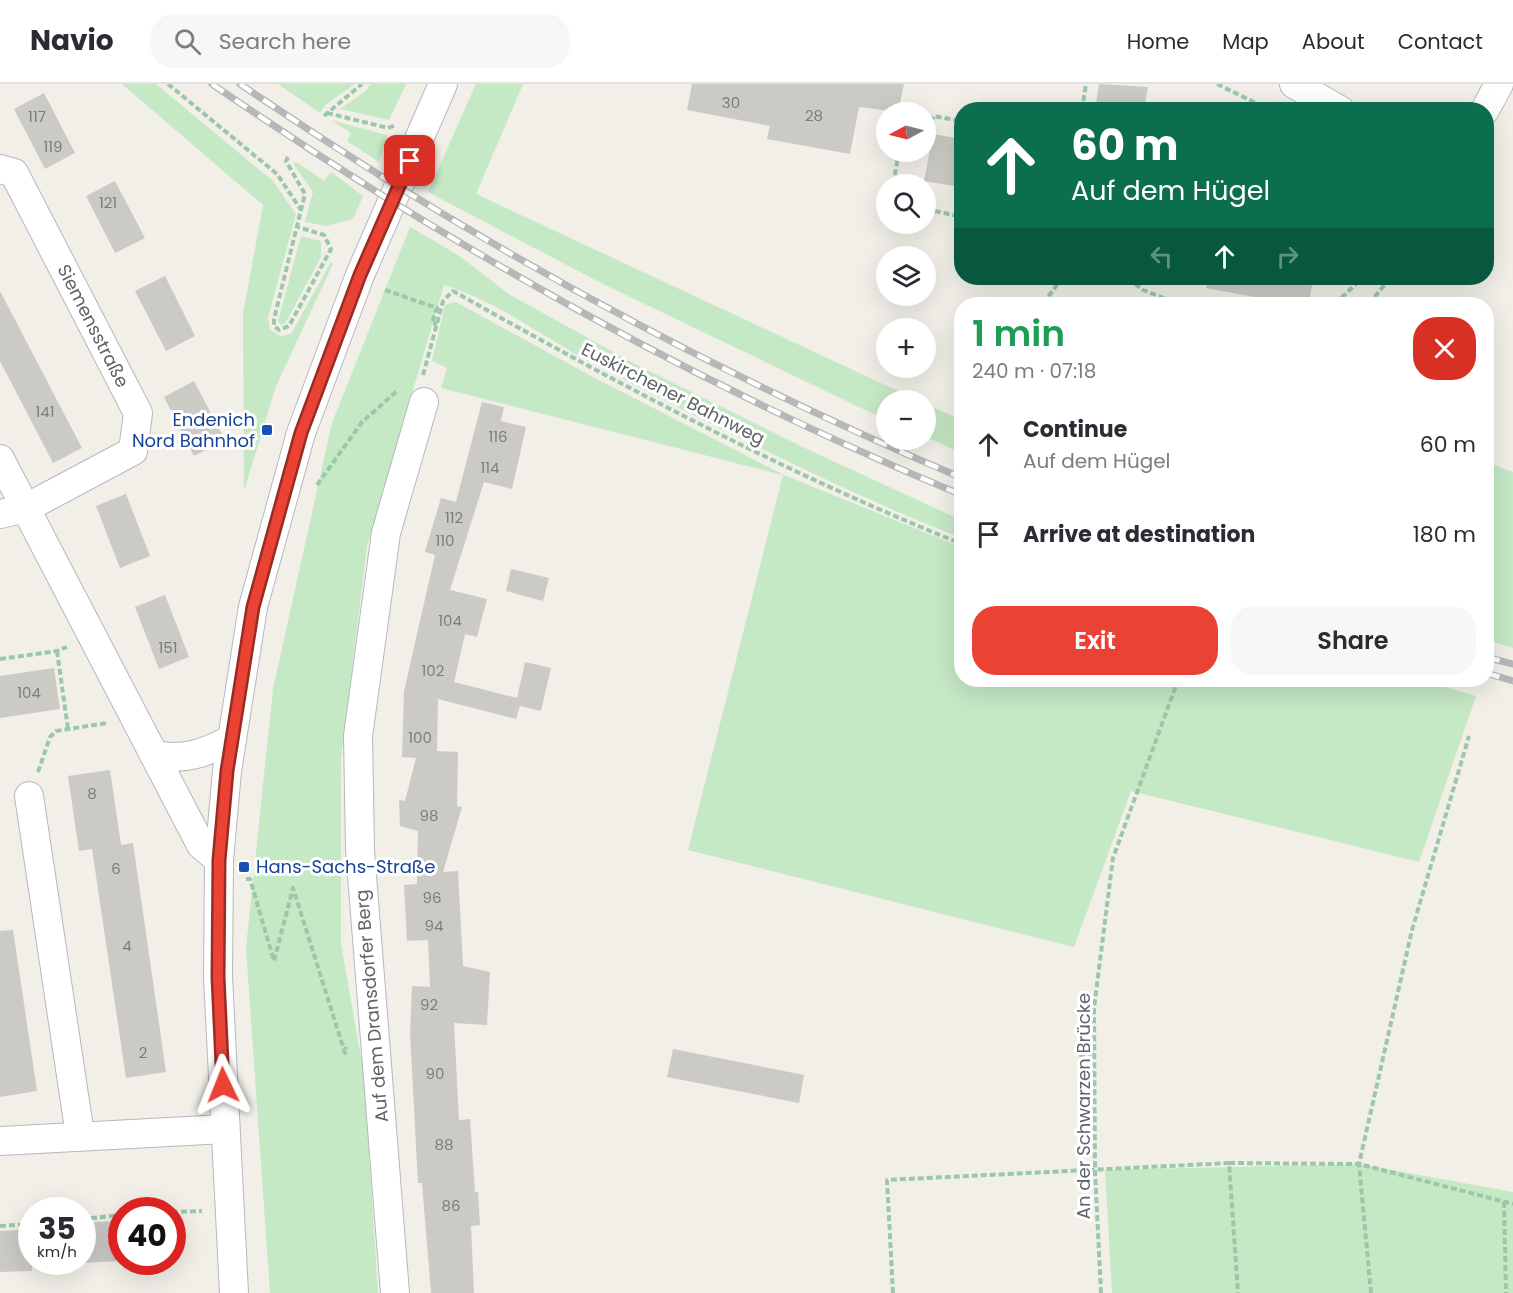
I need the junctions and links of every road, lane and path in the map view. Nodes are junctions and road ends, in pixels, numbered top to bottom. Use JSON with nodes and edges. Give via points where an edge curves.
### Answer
{"nodes":[{"id":1,"x":168,"y":84,"type":"edge"},
{"id":2,"x":362,"y":84,"type":"edge"},
{"id":3,"x":443,"y":84,"type":"edge"},
{"id":4,"x":1086,"y":84,"type":"edge"},
{"id":5,"x":1217,"y":84,"type":"edge"},
{"id":6,"x":1499,"y":84,"type":"edge"},
{"id":7,"x":1298,"y":86,"type":"edge"},
{"id":8,"x":1083,"y":102,"type":"edge"},
{"id":9,"x":1254,"y":102,"type":"edge"},
{"id":10,"x":1275,"y":102,"type":"edge"},
{"id":11,"x":1326,"y":102,"type":"edge"},
{"id":12,"x":1489,"y":102,"type":"edge"},
{"id":13,"x":936,"y":117,"type":"edge"},
{"id":14,"x":954,"y":120,"type":"edge"},
{"id":15,"x":388,"y":128,"type":"dead end"},
{"id":16,"x":288,"y":157,"type":"dead end"},
{"id":17,"x":0,"y":169,"type":"edge"},
{"id":18,"x":302,"y":211,"type":"junction"},
{"id":19,"x":936,"y":211,"type":"edge"},
{"id":20,"x":954,"y":215,"type":"edge"},
{"id":21,"x":298,"y":227,"type":"junction"},
{"id":22,"x":1137,"y":285,"type":"edge"},
{"id":23,"x":1355,"y":285,"type":"edge"},
{"id":24,"x":1384,"y":285,"type":"edge"},
{"id":25,"x":385,"y":290,"type":"dead end"},
{"id":26,"x":1161,"y":297,"type":"edge"},
{"id":27,"x":1342,"y":297,"type":"edge"},
{"id":28,"x":1375,"y":297,"type":"edge"},
{"id":29,"x":437,"y":324,"type":"junction"},
{"id":30,"x":416,"y":374,"type":"dead end"},
{"id":31,"x":398,"y":390,"type":"dead end"},
{"id":32,"x":424,"y":402,"type":"dead end"},
{"id":33,"x":0,"y":459,"type":"edge"},
{"id":34,"x":316,"y":487,"type":"dead end"},
{"id":35,"x":13,"y":511,"type":"edge"},
{"id":36,"x":954,"y":540,"type":"edge"},
{"id":37,"x":92,"y":635,"type":"junction"},
{"id":38,"x":57,"y":651,"type":"junction"},
{"id":39,"x":0,"y":659,"type":"edge"},
{"id":40,"x":1175,"y":687,"type":"edge"},
{"id":41,"x":135,"y":718,"type":"junction"},
{"id":42,"x":68,"y":729,"type":"junction"},
{"id":43,"x":1469,"y":736,"type":"dead end"},
{"id":44,"x":232,"y":739,"type":"junction"},
{"id":45,"x":154,"y":755,"type":"junction"},
{"id":46,"x":29,"y":796,"type":"joint"},
{"id":47,"x":219,"y":860,"type":"junction"},
{"id":48,"x":250,"y":879,"type":"dead end"},
{"id":49,"x":347,"y":1042,"type":"dead end"},
{"id":50,"x":1094,"y":1053,"type":"junction"},
{"id":51,"x":1079,"y":1055,"type":"dead end"},
{"id":52,"x":225,"y":1129,"type":"junction"},
{"id":53,"x":80,"y":1135,"type":"junction"},
{"id":54,"x":0,"y":1140,"type":"edge"},
{"id":55,"x":1229,"y":1163,"type":"junction"},
{"id":56,"x":1359,"y":1164,"type":"junction"},
{"id":57,"x":1095,"y":1171,"type":"junction"},
{"id":58,"x":1504,"y":1202,"type":"junction"},
{"id":59,"x":1513,"y":1204,"type":"edge"},
{"id":60,"x":18,"y":1225,"type":"edge"},
{"id":61,"x":0,"y":1226,"type":"edge"},
{"id":62,"x":234,"y":1293,"type":"edge"},
{"id":63,"x":395,"y":1293,"type":"edge"},
{"id":64,"x":893,"y":1293,"type":"edge"},
{"id":65,"x":1101,"y":1293,"type":"edge"},
{"id":66,"x":1238,"y":1293,"type":"edge"},
{"id":67,"x":1371,"y":1293,"type":"edge"},
{"id":68,"x":1506,"y":1293,"type":"edge"}],
"edges":[{"from":1,"to":18,"type":"path","via":[[278,174]]},
{"from":2,"to":15,"type":"path","via":[[325,114]]},
{"from":3,"to":44,"type":"street","via":[[360,275],[301,433],[253,607]]},
{"from":4,"to":8,"type":"path"},
{"from":5,"to":9,"type":"path"},
{"from":6,"to":12,"type":"street"},
{"from":7,"to":10,"type":"path"},
{"from":7,"to":11,"type":"street"},
{"from":13,"to":14,"type":"path"},
{"from":16,"to":18,"type":"path","via":[[286,161],[305,194]]},
{"from":17,"to":35,"type":"street","name":"Siemensstraße","via":[[14,174],[138,413],[133,451]]},
{"from":18,"to":21,"type":"path"},
{"from":19,"to":20,"type":"path"},
{"from":21,"to":21,"type":"path","via":[[274,319],[279,330],[289,326],[331,249],[324,235]]},
{"from":22,"to":26,"type":"path"},
{"from":23,"to":27,"type":"path"},
{"from":24,"to":28,"type":"path"},
{"from":25,"to":29,"type":"path","via":[[437,308],[432,323]]},
{"from":29,"to":30,"type":"path","name":"Euskirchener Bahnweg","via":[[425,366]]},
{"from":29,"to":36,"type":"path","name":"Euskirchener Bahnweg","via":[[443,301],[453,291],[590,368],[757,454]]},
{"from":31,"to":34,"type":"path","via":[[362,422]]},
{"from":32,"to":63,"type":"street","name":"Auf dem Dransdorfer Berg","via":[[386,533],[358,736],[360,850]]},
{"from":33,"to":35,"type":"street"},
{"from":35,"to":37,"type":"street"},
{"from":37,"to":38,"type":"path"},
{"from":37,"to":41,"type":"street"},
{"from":38,"to":39,"type":"path"},
{"from":38,"to":42,"type":"path"},
{"from":40,"to":50,"type":"path","name":"An der Schwarzen Brücke","via":[[1113,858],[1094,1008]]},
{"from":41,"to":42,"type":"path"},
{"from":41,"to":45,"type":"street"},
{"from":42,"to":46,"type":"path","via":[[56,731],[50,737]]},
{"from":43,"to":56,"type":"path","via":[[1412,930]]},
{"from":44,"to":45,"type":"street","via":[[191,757]]},
{"from":44,"to":47,"type":"street"},
{"from":45,"to":47,"type":"street","via":[[201,845]]},
{"from":46,"to":53,"type":"street"},
{"from":47,"to":52,"type":"street","via":[[218,977]]},
{"from":48,"to":49,"type":"path","via":[[274,961],[293,888],[345,1053]]},
{"from":50,"to":51,"type":"path"},
{"from":50,"to":57,"type":"path","name":"An der Schwarzen Brücke"},
{"from":52,"to":53,"type":"street"},
{"from":52,"to":62,"type":"street"},
{"from":53,"to":54,"type":"street"},
{"from":55,"to":56,"type":"path"},
{"from":55,"to":57,"type":"path"},
{"from":55,"to":66,"type":"path"},
{"from":56,"to":58,"type":"path"},
{"from":56,"to":67,"type":"path"},
{"from":57,"to":64,"type":"path","via":[[887,1180]]},
{"from":57,"to":65,"type":"path","name":"An der Schwarzen Brücke"},
{"from":58,"to":59,"type":"path"},
{"from":58,"to":68,"type":"path"},
{"from":60,"to":61,"type":"path"}]}
